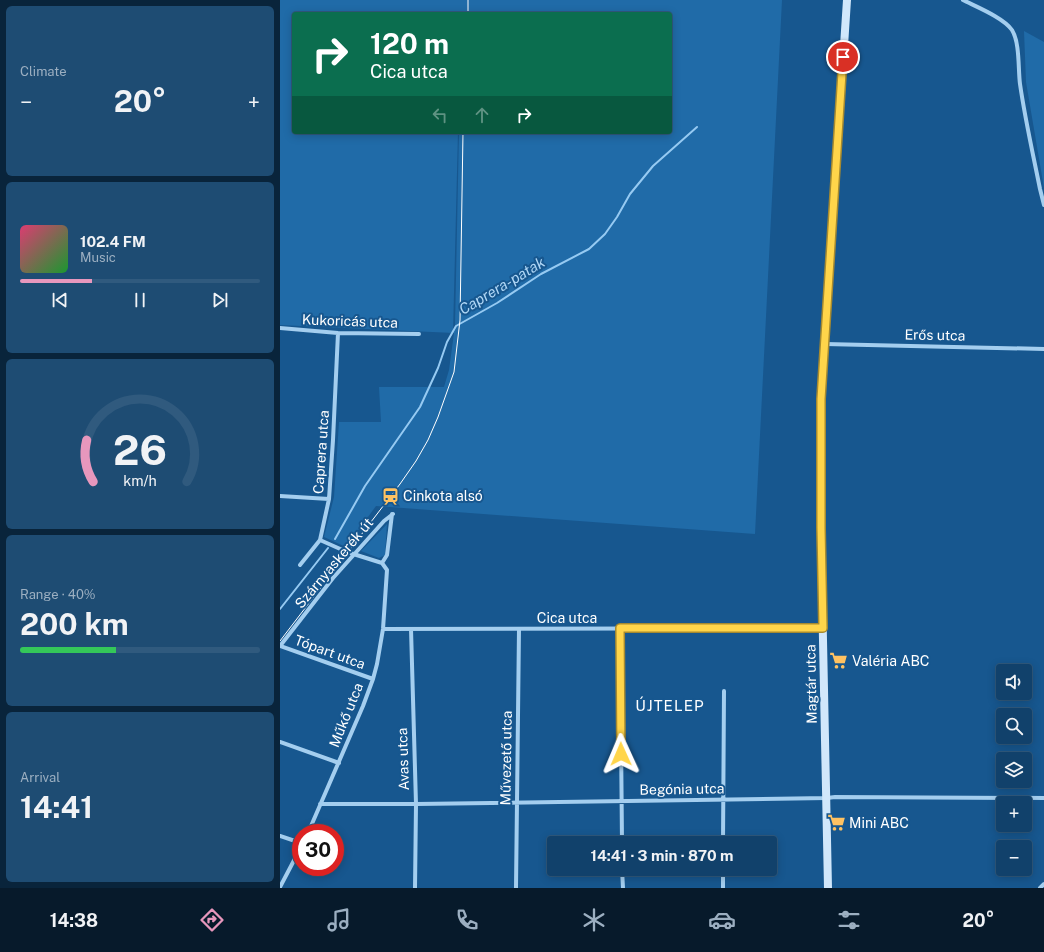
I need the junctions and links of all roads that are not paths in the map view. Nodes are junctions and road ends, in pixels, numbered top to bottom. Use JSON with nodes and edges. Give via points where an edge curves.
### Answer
{"nodes":[{"id":1,"x":847,"y":0,"type":"edge"},
{"id":2,"x":964,"y":0,"type":"edge"},
{"id":3,"x":1044,"y":205,"type":"edge"},
{"id":4,"x":280,"y":328,"type":"edge"},
{"id":5,"x":338,"y":333,"type":"junction"},
{"id":6,"x":419,"y":334,"type":"dead end"},
{"id":7,"x":825,"y":344,"type":"junction"},
{"id":8,"x":1044,"y":349,"type":"edge"},
{"id":9,"x":280,"y":496,"type":"edge"},
{"id":10,"x":329,"y":499,"type":"junction"},
{"id":11,"x":320,"y":540,"type":"junction"},
{"id":12,"x":355,"y":554,"type":"junction"},
{"id":13,"x":382,"y":563,"type":"junction"},
{"id":14,"x":300,"y":565,"type":"dead end"},
{"id":15,"x":620,"y":628,"type":"junction"},
{"id":16,"x":823,"y":628,"type":"junction"},
{"id":17,"x":383,"y":629,"type":"junction"},
{"id":18,"x":411,"y":629,"type":"junction"},
{"id":19,"x":519,"y":629,"type":"junction"},
{"id":20,"x":280,"y":646,"type":"edge"},
{"id":21,"x":373,"y":679,"type":"junction"},
{"id":22,"x":724,"y":691,"type":"dead end"},
{"id":23,"x":280,"y":742,"type":"edge"},
{"id":24,"x":339,"y":763,"type":"junction"},
{"id":25,"x":827,"y":798,"type":"junction"},
{"id":26,"x":1044,"y":798,"type":"edge"},
{"id":27,"x":724,"y":800,"type":"junction"},
{"id":28,"x":622,"y":801,"type":"junction"},
{"id":29,"x":517,"y":802,"type":"junction"},
{"id":30,"x":320,"y":804,"type":"junction"},
{"id":31,"x":416,"y":804,"type":"junction"},
{"id":32,"x":312,"y":824,"type":"edge"},
{"id":33,"x":280,"y":836,"type":"edge"},
{"id":34,"x":622,"y":836,"type":"edge"},
{"id":35,"x":723,"y":836,"type":"edge"},
{"id":36,"x":292,"y":840,"type":"edge"},
{"id":37,"x":292,"y":864,"type":"edge"},
{"id":38,"x":622,"y":876,"type":"edge"},
{"id":39,"x":723,"y":876,"type":"edge"},
{"id":40,"x":1044,"y":884,"type":"edge"},
{"id":41,"x":280,"y":887,"type":"edge"},
{"id":42,"x":415,"y":888,"type":"edge"},
{"id":43,"x":516,"y":888,"type":"edge"},
{"id":44,"x":623,"y":888,"type":"edge"},
{"id":45,"x":723,"y":888,"type":"edge"},
{"id":46,"x":828,"y":888,"type":"edge"},
{"id":47,"x":1040,"y":888,"type":"edge"}],
"edges":[{"from":1,"to":7,"type":"street","name":"Magtár utca"},
{"from":2,"to":3,"type":"street","via":[[1005,22],[1016,38],[1020,83]]},
{"from":4,"to":5,"type":"street","name":"Kukoricás utca"},
{"from":5,"to":6,"type":"street","name":"Kukoricás utca"},
{"from":5,"to":10,"type":"street","name":"Caprera utca"},
{"from":7,"to":8,"type":"street","name":"Erős utca"},
{"from":7,"to":16,"type":"street","name":"Magtár utca","via":[[821,422]]},
{"from":9,"to":10,"type":"street"},
{"from":10,"to":11,"type":"street","name":"Caprera utca"},
{"from":11,"to":12,"type":"street"},
{"from":11,"to":14,"type":"street","name":"Caprera utca"},
{"from":12,"to":13,"type":"street"},
{"from":12,"to":13,"type":"street","name":"Szárnyaskerék út","via":[[393,514],[387,555]]},
{"from":12,"to":20,"type":"street","name":"Szárnyaskerék út"},
{"from":13,"to":17,"type":"street","name":"Műkő utca","via":[[387,570]]},
{"from":15,"to":16,"type":"street","name":"Cica utca"},
{"from":15,"to":19,"type":"street","name":"Cica utca"},
{"from":15,"to":28,"type":"street"},
{"from":16,"to":25,"type":"street","name":"Magtár utca"},
{"from":17,"to":18,"type":"street","name":"Cica utca"},
{"from":17,"to":21,"type":"street","name":"Műkő utca"},
{"from":18,"to":19,"type":"street","name":"Cica utca"},
{"from":18,"to":31,"type":"street","name":"Avas utca"},
{"from":19,"to":29,"type":"street","name":"Művezető utca"},
{"from":20,"to":21,"type":"street","name":"Tópart utca"},
{"from":21,"to":24,"type":"street","name":"Műkő utca"},
{"from":22,"to":27,"type":"street"},
{"from":23,"to":24,"type":"street"},
{"from":24,"to":30,"type":"street","name":"Műkő utca"},
{"from":25,"to":26,"type":"street","name":"Begónia utca"},
{"from":25,"to":27,"type":"street","name":"Begónia utca"},
{"from":25,"to":46,"type":"street","name":"Magtár utca"},
{"from":27,"to":28,"type":"street","name":"Begónia utca"},
{"from":27,"to":35,"type":"street"},
{"from":28,"to":29,"type":"street","name":"Begónia utca"},
{"from":28,"to":34,"type":"street"},
{"from":29,"to":31,"type":"street","name":"Begónia utca"},
{"from":29,"to":43,"type":"street","name":"Művezető utca"},
{"from":30,"to":31,"type":"street","name":"Begónia utca"},
{"from":30,"to":32,"type":"street","name":"Műkő utca"},
{"from":31,"to":42,"type":"street","name":"Avas utca"},
{"from":33,"to":36,"type":"street"},
{"from":37,"to":41,"type":"street"},
{"from":38,"to":44,"type":"street"},
{"from":39,"to":45,"type":"street"},
{"from":40,"to":47,"type":"street"}]}
